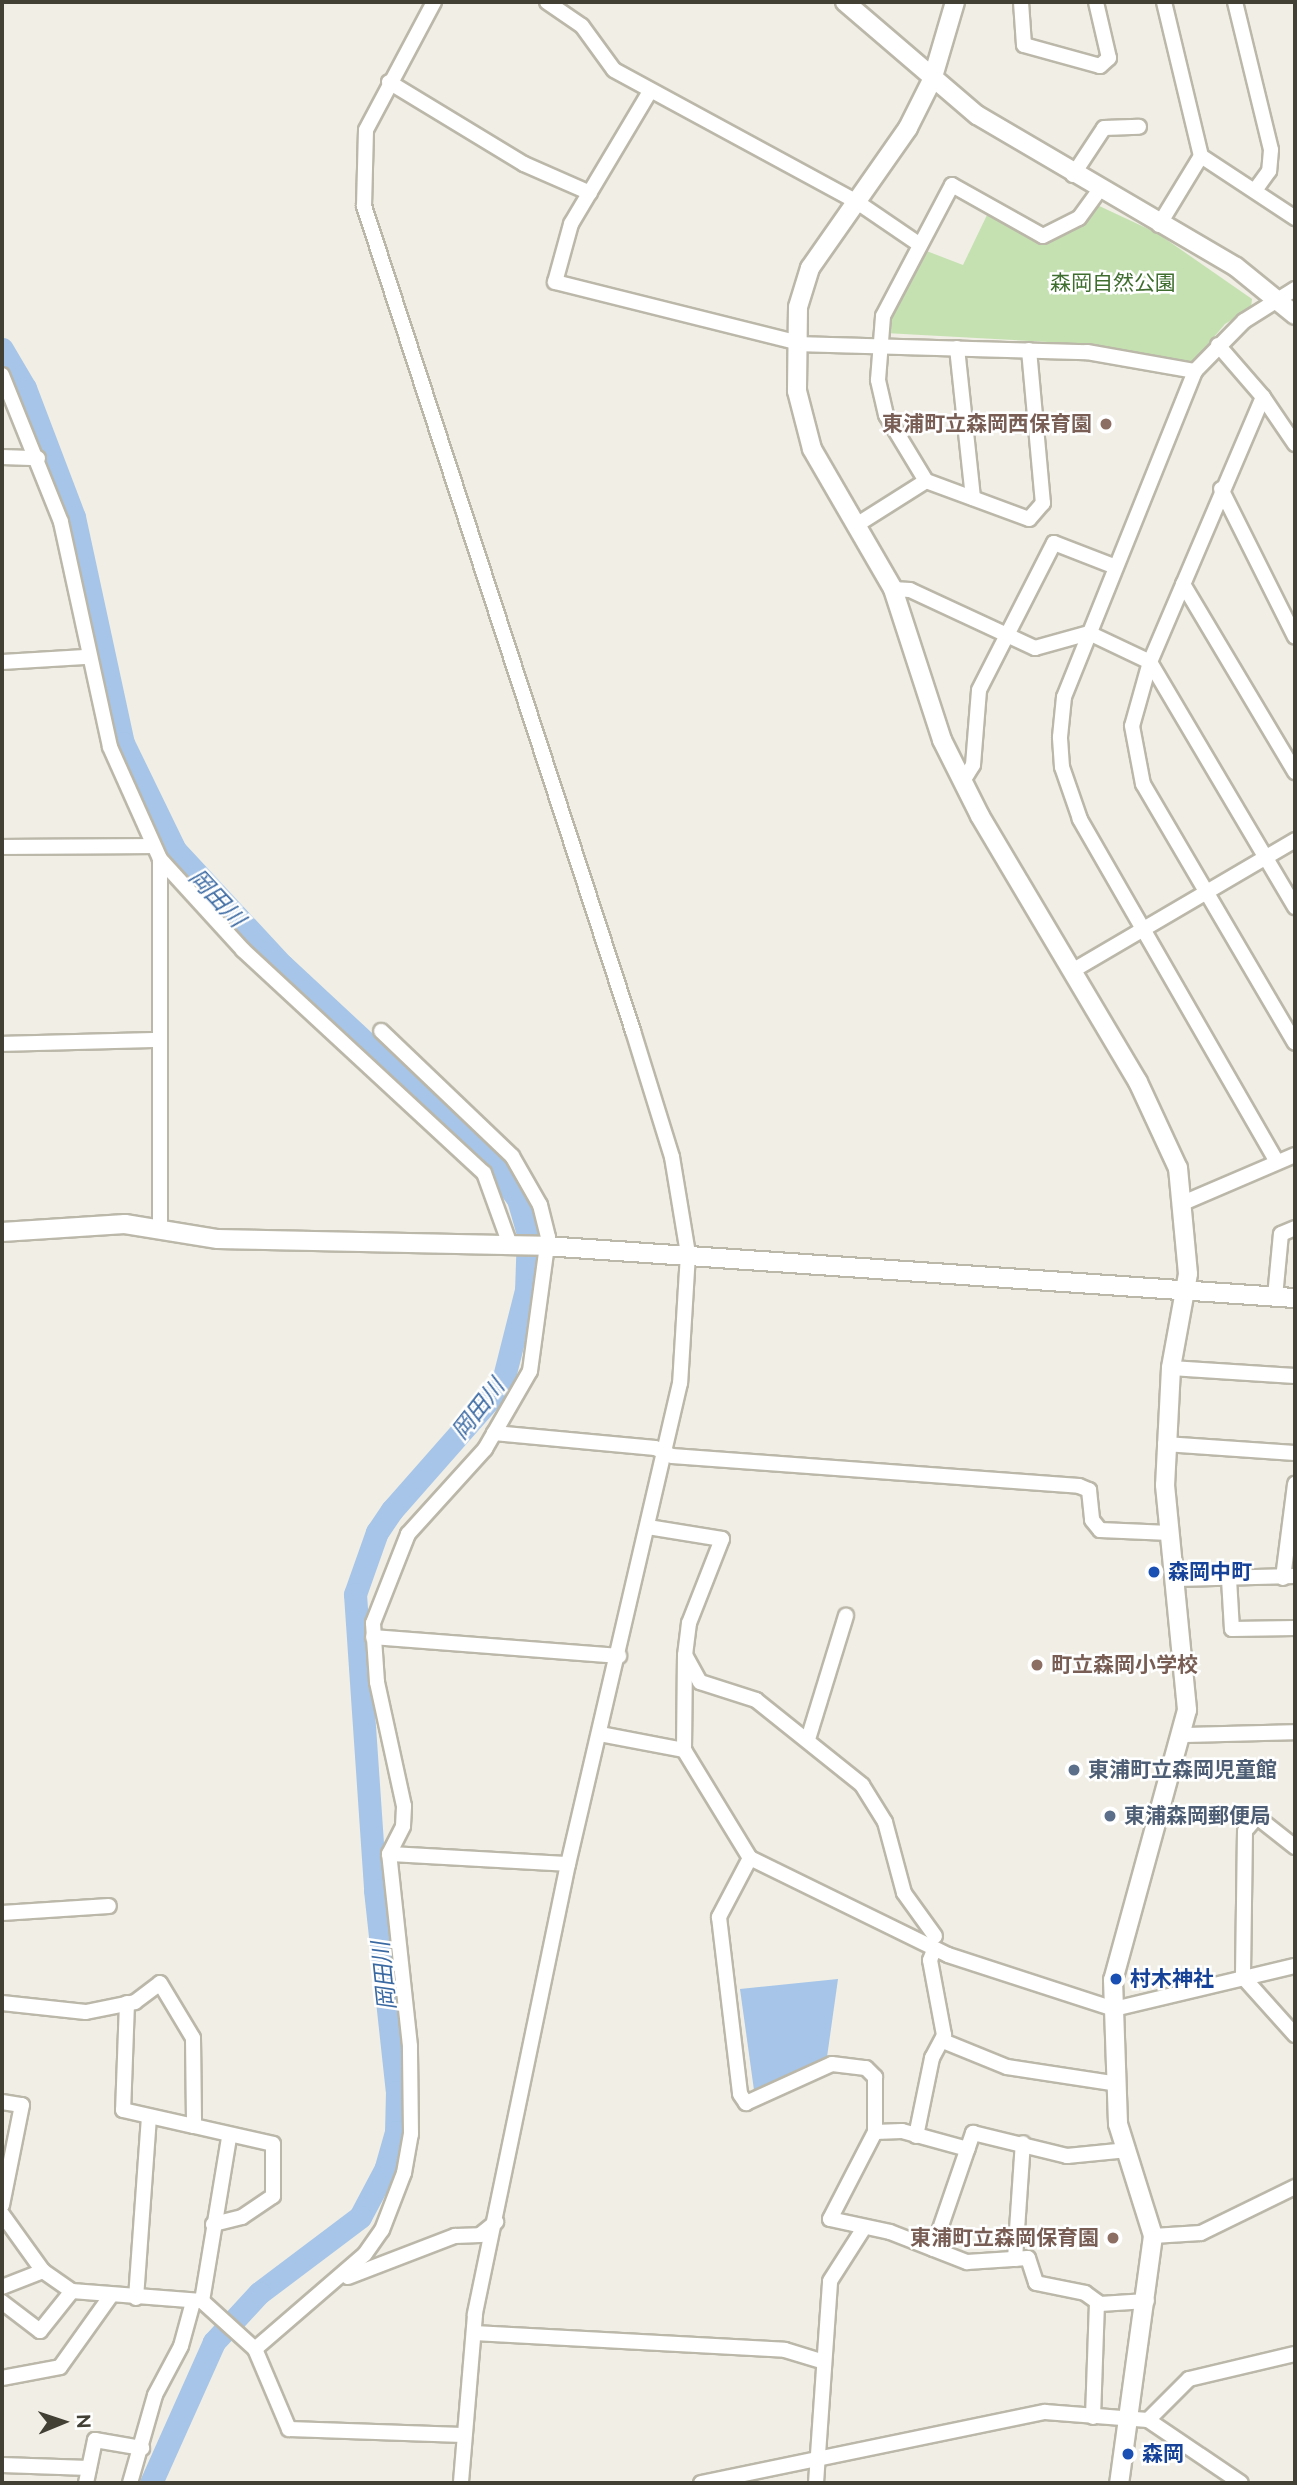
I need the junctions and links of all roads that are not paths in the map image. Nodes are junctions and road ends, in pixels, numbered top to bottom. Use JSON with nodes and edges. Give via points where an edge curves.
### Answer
{"nodes":[{"id":1,"x":434,"y":2,"type":"edge"},
{"id":2,"x":547,"y":2,"type":"edge"},
{"id":3,"x":845,"y":2,"type":"edge"},
{"id":4,"x":955,"y":2,"type":"edge"},
{"id":5,"x":1021,"y":2,"type":"edge"},
{"id":6,"x":1096,"y":2,"type":"edge"},
{"id":7,"x":1164,"y":2,"type":"edge"},
{"id":8,"x":1234,"y":2,"type":"edge"},
{"id":9,"x":932,"y":80,"type":"junction"},
{"id":10,"x":389,"y":82,"type":"junction"},
{"id":11,"x":649,"y":93,"type":"junction"},
{"id":12,"x":1139,"y":127,"type":"dead end"},
{"id":13,"x":1201,"y":156,"type":"junction"},
{"id":14,"x":1073,"y":175,"type":"junction"},
{"id":15,"x":1255,"y":189,"type":"junction"},
{"id":16,"x":1099,"y":190,"type":"junction"},
{"id":17,"x":590,"y":193,"type":"junction"},
{"id":18,"x":857,"y":202,"type":"junction"},
{"id":19,"x":1295,"y":217,"type":"edge"},
{"id":20,"x":1159,"y":225,"type":"junction"},
{"id":21,"x":917,"y":243,"type":"junction"},
{"id":22,"x":1295,"y":289,"type":"edge"},
{"id":23,"x":1278,"y":299,"type":"junction"},
{"id":24,"x":1295,"y":315,"type":"edge"},
{"id":25,"x":795,"y":343,"type":"junction"},
{"id":26,"x":879,"y":345,"type":"junction"},
{"id":27,"x":1218,"y":345,"type":"junction"},
{"id":28,"x":957,"y":348,"type":"junction"},
{"id":29,"x":1029,"y":350,"type":"junction"},
{"id":30,"x":1195,"y":371,"type":"junction"},
{"id":31,"x":2,"y":375,"type":"edge"},
{"id":32,"x":1263,"y":397,"type":"junction"},
{"id":33,"x":1295,"y":444,"type":"edge"},
{"id":34,"x":2,"y":457,"type":"edge"},
{"id":35,"x":38,"y":458,"type":"junction"},
{"id":36,"x":926,"y":481,"type":"junction"},
{"id":37,"x":1221,"y":489,"type":"junction"},
{"id":38,"x":973,"y":498,"type":"junction"},
{"id":39,"x":858,"y":524,"type":"junction"},
{"id":40,"x":1116,"y":567,"type":"junction"},
{"id":41,"x":1183,"y":584,"type":"junction"},
{"id":42,"x":892,"y":589,"type":"junction"},
{"id":43,"x":1088,"y":633,"type":"junction"},
{"id":44,"x":1003,"y":634,"type":"junction"},
{"id":45,"x":1295,"y":637,"type":"edge"},
{"id":46,"x":86,"y":657,"type":"junction"},
{"id":47,"x":2,"y":662,"type":"edge"},
{"id":48,"x":1150,"y":662,"type":"junction"},
{"id":49,"x":1295,"y":772,"type":"edge"},
{"id":50,"x":963,"y":781,"type":"junction"},
{"id":51,"x":1295,"y":840,"type":"edge"},
{"id":52,"x":2,"y":847,"type":"edge"},
{"id":53,"x":156,"y":852,"type":"junction"},
{"id":54,"x":1266,"y":857,"type":"junction"},
{"id":55,"x":1206,"y":891,"type":"junction"},
{"id":56,"x":1295,"y":907,"type":"edge"},
{"id":57,"x":1145,"y":930,"type":"junction"},
{"id":58,"x":1072,"y":971,"type":"junction"},
{"id":59,"x":381,"y":1031,"type":"dead end"},
{"id":60,"x":156,"y":1040,"type":"junction"},
{"id":61,"x":1295,"y":1043,"type":"edge"},
{"id":62,"x":2,"y":1044,"type":"edge"},
{"id":63,"x":1295,"y":1155,"type":"edge"},
{"id":64,"x":1277,"y":1162,"type":"junction"},
{"id":65,"x":1183,"y":1203,"type":"junction"},
{"id":66,"x":1295,"y":1228,"type":"edge"},
{"id":67,"x":160,"y":1231,"type":"junction"},
{"id":68,"x":2,"y":1232,"type":"edge"},
{"id":69,"x":510,"y":1245,"type":"junction"},
{"id":70,"x":545,"y":1246,"type":"junction"},
{"id":71,"x":688,"y":1254,"type":"junction"},
{"id":72,"x":1187,"y":1290,"type":"junction"},
{"id":73,"x":1275,"y":1297,"type":"junction"},
{"id":74,"x":1295,"y":1298,"type":"edge"},
{"id":75,"x":1171,"y":1368,"type":"junction"},
{"id":76,"x":1295,"y":1376,"type":"edge"},
{"id":77,"x":494,"y":1433,"type":"junction"},
{"id":78,"x":1165,"y":1444,"type":"junction"},
{"id":79,"x":663,"y":1451,"type":"junction"},
{"id":80,"x":1295,"y":1453,"type":"edge"},
{"id":81,"x":1295,"y":1484,"type":"edge"},
{"id":82,"x":648,"y":1527,"type":"junction"},
{"id":83,"x":1170,"y":1533,"type":"junction"},
{"id":84,"x":1289,"y":1577,"type":"edge"},
{"id":85,"x":1176,"y":1579,"type":"junction"},
{"id":86,"x":1229,"y":1579,"type":"junction"},
{"id":87,"x":846,"y":1616,"type":"dead end"},
{"id":88,"x":1295,"y":1628,"type":"edge"},
{"id":89,"x":373,"y":1637,"type":"junction"},
{"id":90,"x":685,"y":1655,"type":"junction"},
{"id":91,"x":619,"y":1656,"type":"junction"},
{"id":92,"x":1295,"y":1732,"type":"edge"},
{"id":93,"x":600,"y":1734,"type":"junction"},
{"id":94,"x":1183,"y":1735,"type":"junction"},
{"id":95,"x":809,"y":1736,"type":"junction"},
{"id":96,"x":684,"y":1750,"type":"junction"},
{"id":97,"x":1295,"y":1847,"type":"edge"},
{"id":98,"x":389,"y":1854,"type":"junction"},
{"id":99,"x":750,"y":1858,"type":"junction"},
{"id":100,"x":568,"y":1864,"type":"junction"},
{"id":101,"x":109,"y":1906,"type":"dead end"},
{"id":102,"x":2,"y":1913,"type":"edge"},
{"id":103,"x":934,"y":1943,"type":"junction"},
{"id":104,"x":1295,"y":1966,"type":"edge"},
{"id":105,"x":1243,"y":1977,"type":"junction"},
{"id":106,"x":2,"y":2003,"type":"edge"},
{"id":107,"x":127,"y":2003,"type":"junction"},
{"id":108,"x":1114,"y":2009,"type":"junction"},
{"id":109,"x":1295,"y":2035,"type":"edge"},
{"id":110,"x":943,"y":2041,"type":"junction"},
{"id":111,"x":1112,"y":2083,"type":"junction"},
{"id":112,"x":2,"y":2102,"type":"edge"},
{"id":113,"x":149,"y":2116,"type":"junction"},
{"id":114,"x":194,"y":2126,"type":"junction"},
{"id":115,"x":875,"y":2132,"type":"junction"},
{"id":116,"x":916,"y":2136,"type":"junction"},
{"id":117,"x":229,"y":2137,"type":"junction"},
{"id":118,"x":1023,"y":2143,"type":"junction"},
{"id":119,"x":968,"y":2149,"type":"junction"},
{"id":120,"x":1128,"y":2150,"type":"junction"},
{"id":121,"x":1294,"y":2192,"type":"edge"},
{"id":122,"x":2,"y":2205,"type":"edge"},
{"id":123,"x":2,"y":2214,"type":"edge"},
{"id":124,"x":496,"y":2222,"type":"junction"},
{"id":125,"x":213,"y":2224,"type":"junction"},
{"id":126,"x":862,"y":2231,"type":"junction"},
{"id":127,"x":1153,"y":2236,"type":"junction"},
{"id":128,"x":933,"y":2249,"type":"junction"},
{"id":129,"x":1015,"y":2259,"type":"junction"},
{"id":130,"x":43,"y":2271,"type":"junction"},
{"id":131,"x":343,"y":2278,"type":"junction"},
{"id":132,"x":2,"y":2287,"type":"edge"},
{"id":133,"x":72,"y":2291,"type":"junction"},
{"id":134,"x":110,"y":2297,"type":"junction"},
{"id":135,"x":136,"y":2298,"type":"junction"},
{"id":136,"x":1147,"y":2301,"type":"junction"},
{"id":137,"x":2,"y":2302,"type":"edge"},
{"id":138,"x":1097,"y":2302,"type":"junction"},
{"id":139,"x":202,"y":2304,"type":"junction"},
{"id":140,"x":474,"y":2333,"type":"junction"},
{"id":141,"x":255,"y":2349,"type":"junction"},
{"id":142,"x":1295,"y":2354,"type":"edge"},
{"id":143,"x":822,"y":2361,"type":"junction"},
{"id":144,"x":2,"y":2378,"type":"edge"},
{"id":145,"x":1093,"y":2417,"type":"junction"},
{"id":146,"x":1139,"y":2421,"type":"junction"},
{"id":147,"x":463,"y":2435,"type":"junction"},
{"id":148,"x":142,"y":2448,"type":"junction"},
{"id":149,"x":817,"y":2456,"type":"junction"},
{"id":150,"x":2,"y":2465,"type":"edge"},
{"id":151,"x":88,"y":2476,"type":"edge"},
{"id":152,"x":130,"y":2483,"type":"edge"},
{"id":153,"x":461,"y":2483,"type":"edge"},
{"id":154,"x":701,"y":2483,"type":"edge"},
{"id":155,"x":816,"y":2483,"type":"edge"},
{"id":156,"x":1119,"y":2483,"type":"edge"},
{"id":157,"x":1241,"y":2483,"type":"edge"}],
"edges":[{"from":1,"to":10,"type":"street"},
{"from":2,"to":11,"type":"street","via":[[582,26],[614,70]]},
{"from":3,"to":9,"type":"street"},
{"from":4,"to":9,"type":"street"},
{"from":5,"to":6,"type":"street","via":[[1024,46],[1100,66],[1109,58]]},
{"from":7,"to":13,"type":"street"},
{"from":8,"to":15,"type":"street","via":[[1271,150],[1269,171]]},
{"from":9,"to":14,"type":"street"},
{"from":9,"to":18,"type":"street"},
{"from":10,"to":17,"type":"street","via":[[524,164]]},
{"from":10,"to":71,"type":"street","via":[[366,130],[366,215],[633,1031],[672,1157]]},
{"from":11,"to":17,"type":"street"},
{"from":11,"to":18,"type":"street"},
{"from":12,"to":14,"type":"street","via":[[1104,128]]},
{"from":13,"to":15,"type":"street"},
{"from":13,"to":20,"type":"street"},
{"from":14,"to":16,"type":"street"},
{"from":15,"to":19,"type":"street"},
{"from":16,"to":20,"type":"street"},
{"from":16,"to":21,"type":"street","via":[[1079,218],[1043,236],[952,185]]},
{"from":17,"to":25,"type":"street","via":[[571,224],[555,282]]},
{"from":18,"to":21,"type":"street"},
{"from":18,"to":25,"type":"street","via":[[810,268]]},
{"from":20,"to":23,"type":"street","via":[[1236,267]]},
{"from":21,"to":26,"type":"street","via":[[892,291]]},
{"from":22,"to":23,"type":"street"},
{"from":23,"to":24,"type":"street"},
{"from":23,"to":27,"type":"street"},
{"from":25,"to":26,"type":"street"},
{"from":25,"to":39,"type":"street","via":[[797,391],[812,449]]},
{"from":26,"to":28,"type":"street"},
{"from":26,"to":36,"type":"street","via":[[886,415]]},
{"from":27,"to":30,"type":"street"},
{"from":27,"to":32,"type":"street"},
{"from":28,"to":29,"type":"street"},
{"from":28,"to":38,"type":"street"},
{"from":29,"to":30,"type":"street","via":[[1087,352]]},
{"from":29,"to":38,"type":"street","via":[[1043,503],[1029,519]]},
{"from":30,"to":40,"type":"street"},
{"from":31,"to":35,"type":"street"},
{"from":32,"to":33,"type":"street"},
{"from":32,"to":37,"type":"street"},
{"from":34,"to":35,"type":"street"},
{"from":35,"to":46,"type":"street","via":[[61,522]]},
{"from":36,"to":38,"type":"street"},
{"from":36,"to":39,"type":"street"},
{"from":37,"to":41,"type":"street"},
{"from":37,"to":45,"type":"street"},
{"from":39,"to":42,"type":"street"},
{"from":40,"to":43,"type":"street"},
{"from":40,"to":44,"type":"street","via":[[1054,543]]},
{"from":41,"to":48,"type":"street"},
{"from":41,"to":49,"type":"street"},
{"from":42,"to":44,"type":"street","via":[[910,590]]},
{"from":42,"to":50,"type":"street","via":[[942,740]]},
{"from":43,"to":44,"type":"street","via":[[1035,648]]},
{"from":43,"to":48,"type":"street"},
{"from":43,"to":57,"type":"street","via":[[1064,697],[1062,767],[1080,819]]},
{"from":44,"to":50,"type":"street","via":[[975,703],[973,765]]},
{"from":46,"to":47,"type":"street"},
{"from":46,"to":53,"type":"street","via":[[110,747]]},
{"from":48,"to":54,"type":"street"},
{"from":48,"to":55,"type":"street","via":[[1132,726],[1137,767]]},
{"from":50,"to":58,"type":"street"},
{"from":51,"to":54,"type":"street"},
{"from":52,"to":53,"type":"street"},
{"from":53,"to":60,"type":"street"},
{"from":53,"to":69,"type":"street","via":[[243,950],[484,1174]]},
{"from":54,"to":55,"type":"street"},
{"from":54,"to":56,"type":"street"},
{"from":55,"to":57,"type":"street"},
{"from":55,"to":61,"type":"street"},
{"from":57,"to":58,"type":"street"},
{"from":57,"to":64,"type":"street"},
{"from":58,"to":65,"type":"street","via":[[1166,1135]]},
{"from":59,"to":70,"type":"street","via":[[512,1156],[540,1205]]},
{"from":60,"to":62,"type":"street"},
{"from":60,"to":67,"type":"street"},
{"from":63,"to":64,"type":"street"},
{"from":64,"to":65,"type":"street"},
{"from":65,"to":72,"type":"street"},
{"from":66,"to":73,"type":"street","via":[[1281,1234]]},
{"from":67,"to":68,"type":"street","via":[[71,1223]]},
{"from":67,"to":69,"type":"street","via":[[218,1239]]},
{"from":69,"to":70,"type":"street"},
{"from":70,"to":71,"type":"street"},
{"from":70,"to":77,"type":"street","via":[[530,1371]]},
{"from":71,"to":72,"type":"street"},
{"from":71,"to":79,"type":"street","via":[[683,1362]]},
{"from":72,"to":73,"type":"street"},
{"from":72,"to":75,"type":"street"},
{"from":73,"to":74,"type":"street"},
{"from":75,"to":76,"type":"street"},
{"from":75,"to":78,"type":"street"},
{"from":77,"to":79,"type":"street"},
{"from":77,"to":89,"type":"street","via":[[397,1552],[377,1604]]},
{"from":78,"to":80,"type":"street"},
{"from":78,"to":83,"type":"street"},
{"from":79,"to":82,"type":"street"},
{"from":79,"to":83,"type":"street","via":[[1079,1486],[1089,1490],[1092,1520],[1100,1530]]},
{"from":81,"to":84,"type":"street"},
{"from":82,"to":90,"type":"street","via":[[717,1536],[724,1543],[689,1623]]},
{"from":82,"to":91,"type":"street"},
{"from":83,"to":85,"type":"street"},
{"from":84,"to":86,"type":"street"},
{"from":85,"to":86,"type":"street"},
{"from":85,"to":94,"type":"street","via":[[1187,1710]]},
{"from":86,"to":88,"type":"street","via":[[1232,1629]]},
{"from":87,"to":95,"type":"street"},
{"from":89,"to":91,"type":"street"},
{"from":89,"to":98,"type":"street","via":[[404,1805],[403,1826]]},
{"from":90,"to":95,"type":"street","via":[[700,1682],[742,1693]]},
{"from":90,"to":96,"type":"street"},
{"from":91,"to":93,"type":"street"},
{"from":92,"to":94,"type":"street"},
{"from":93,"to":96,"type":"street"},
{"from":93,"to":100,"type":"street"},
{"from":94,"to":108,"type":"street","via":[[1118,1953]]},
{"from":95,"to":103,"type":"street","via":[[879,1808],[904,1893]]},
{"from":96,"to":99,"type":"street"},
{"from":97,"to":105,"type":"street","via":[[1257,1817],[1245,1831]]},
{"from":98,"to":100,"type":"street"},
{"from":98,"to":131,"type":"street","via":[[410,2046],[411,2134],[382,2230]]},
{"from":99,"to":103,"type":"street"},
{"from":99,"to":115,"type":"street","via":[[719,1917],[740,2094],[746,2103],[806,2073],[853,2064],[875,2077]]},
{"from":100,"to":124,"type":"street"},
{"from":101,"to":102,"type":"street"},
{"from":103,"to":108,"type":"street"},
{"from":103,"to":110,"type":"street","via":[[930,1960],[944,2013]]},
{"from":104,"to":105,"type":"street"},
{"from":105,"to":108,"type":"street"},
{"from":105,"to":109,"type":"street"},
{"from":106,"to":107,"type":"street","via":[[86,2012]]},
{"from":107,"to":113,"type":"street","via":[[122,2110]]},
{"from":107,"to":114,"type":"street","via":[[160,1983],[193,2038]]},
{"from":108,"to":111,"type":"street"},
{"from":110,"to":111,"type":"street","via":[[1041,2076]]},
{"from":110,"to":116,"type":"street","via":[[932,2057]]},
{"from":111,"to":120,"type":"street"},
{"from":112,"to":122,"type":"street","via":[[22,2105]]},
{"from":113,"to":114,"type":"street"},
{"from":113,"to":135,"type":"street"},
{"from":114,"to":117,"type":"street"},
{"from":115,"to":116,"type":"street"},
{"from":115,"to":126,"type":"street","via":[[831,2219]]},
{"from":116,"to":119,"type":"street"},
{"from":117,"to":125,"type":"street"},
{"from":117,"to":125,"type":"street","via":[[273,2144],[273,2196],[242,2217]]},
{"from":118,"to":119,"type":"street","via":[[973,2133]]},
{"from":118,"to":120,"type":"street","via":[[1067,2156]]},
{"from":118,"to":129,"type":"street"},
{"from":119,"to":128,"type":"street"},
{"from":120,"to":127,"type":"street"},
{"from":121,"to":127,"type":"street","via":[[1201,2233]]},
{"from":123,"to":130,"type":"street"},
{"from":124,"to":131,"type":"street","via":[[480,2235],[455,2236]]},
{"from":124,"to":140,"type":"street"},
{"from":125,"to":139,"type":"street"},
{"from":126,"to":128,"type":"street","via":[[890,2232]]},
{"from":126,"to":143,"type":"street","via":[[830,2281],[824,2315],[830,2340]]},
{"from":127,"to":136,"type":"street"},
{"from":128,"to":129,"type":"street","via":[[967,2262]]},
{"from":129,"to":138,"type":"street","via":[[1028,2258],[1036,2283],[1085,2293]]},
{"from":130,"to":132,"type":"street"},
{"from":130,"to":133,"type":"street"},
{"from":131,"to":141,"type":"street"},
{"from":133,"to":134,"type":"street"},
{"from":133,"to":137,"type":"street","via":[[40,2331]]},
{"from":134,"to":135,"type":"street"},
{"from":134,"to":144,"type":"street","via":[[60,2367]]},
{"from":135,"to":139,"type":"street"},
{"from":136,"to":138,"type":"street"},
{"from":136,"to":146,"type":"street"},
{"from":138,"to":145,"type":"street"},
{"from":139,"to":141,"type":"street"},
{"from":139,"to":148,"type":"street","via":[[155,2395]]},
{"from":140,"to":143,"type":"street","via":[[785,2350]]},
{"from":140,"to":147,"type":"street"},
{"from":141,"to":147,"type":"street","via":[[289,2429]]},
{"from":142,"to":146,"type":"street","via":[[1189,2379]]},
{"from":143,"to":149,"type":"street"},
{"from":145,"to":146,"type":"street"},
{"from":145,"to":149,"type":"street","via":[[1020,2414]]},
{"from":146,"to":156,"type":"street"},
{"from":146,"to":157,"type":"street"},
{"from":147,"to":153,"type":"street"},
{"from":148,"to":151,"type":"street","via":[[95,2440]]},
{"from":148,"to":152,"type":"street"},
{"from":149,"to":154,"type":"street"},
{"from":149,"to":155,"type":"street"},
{"from":150,"to":151,"type":"street"}]}
